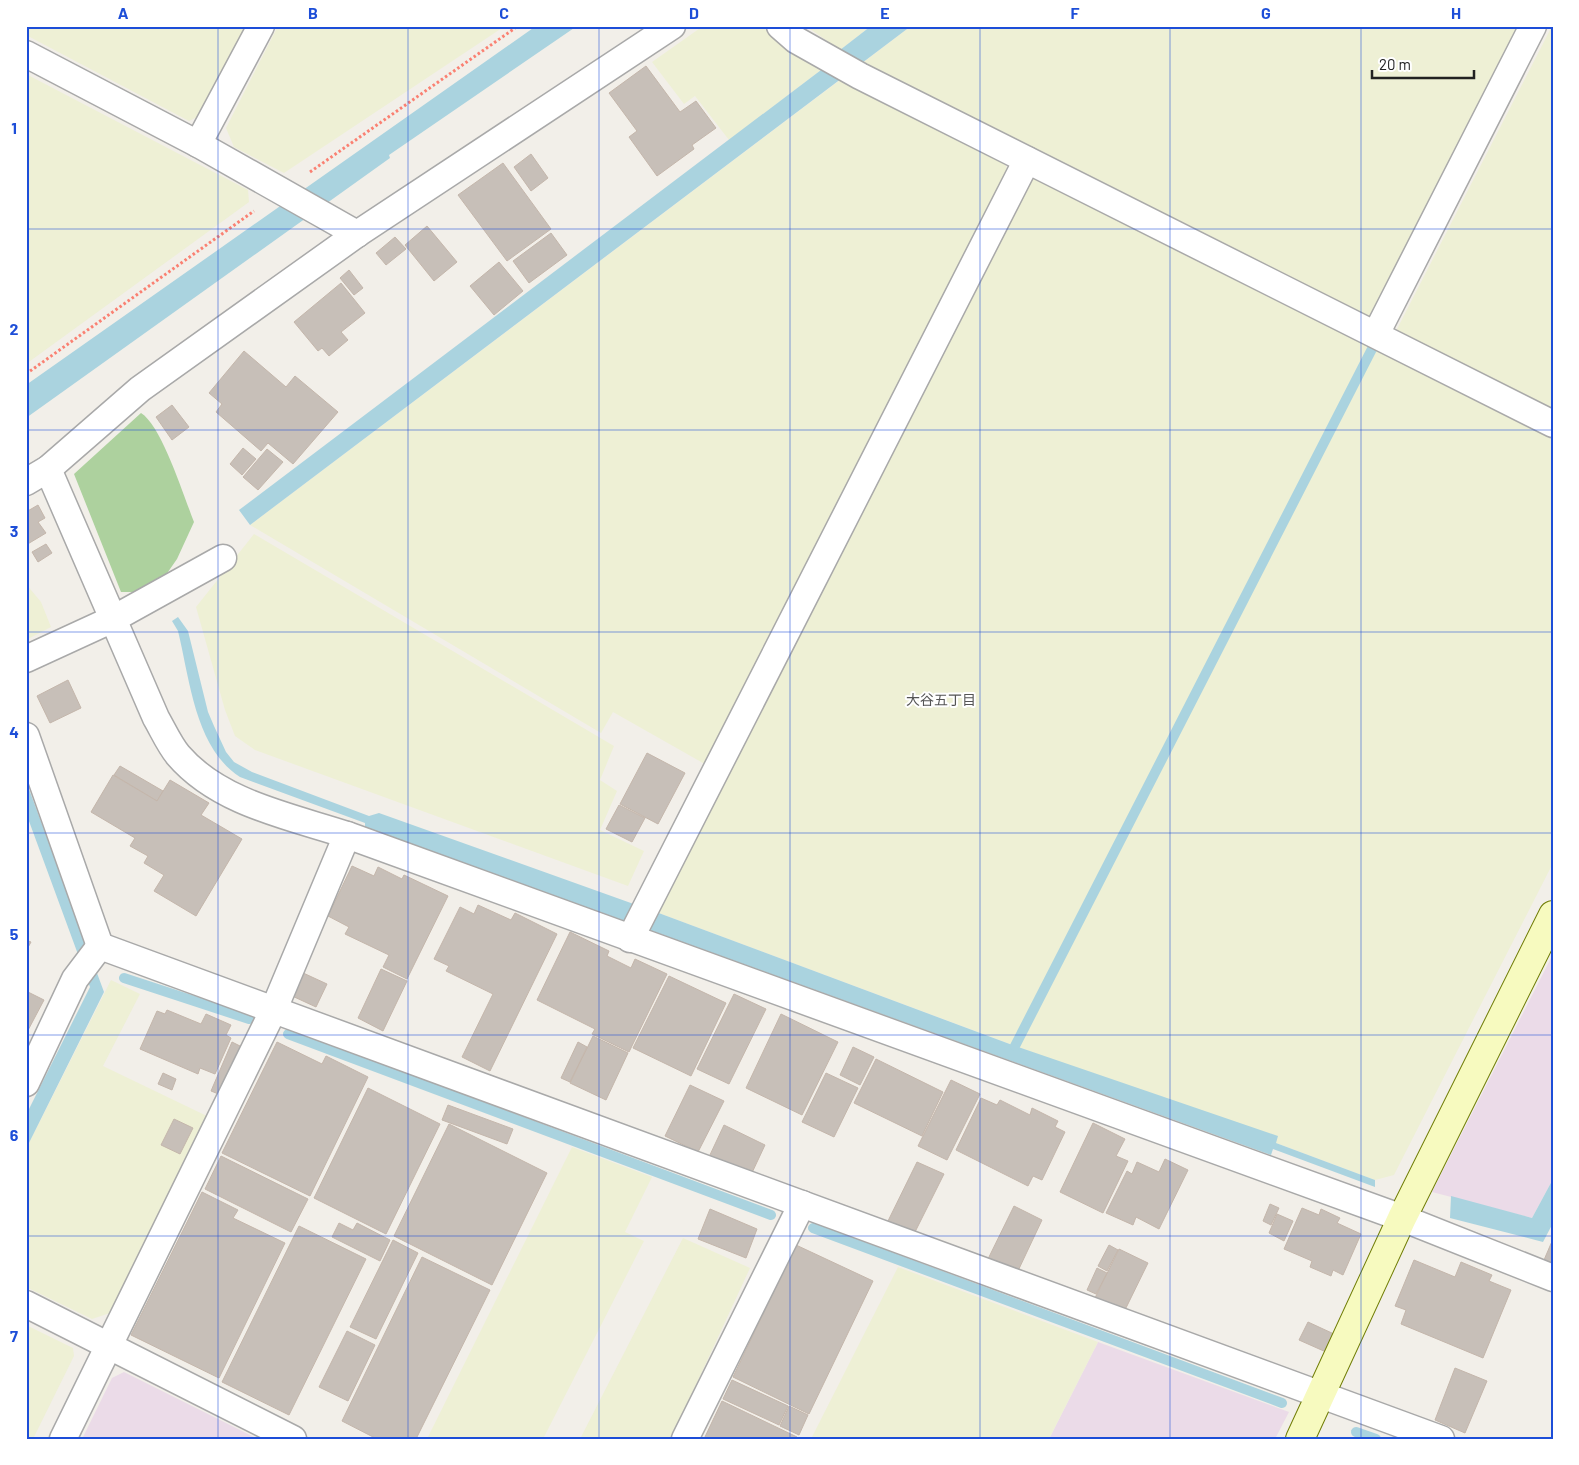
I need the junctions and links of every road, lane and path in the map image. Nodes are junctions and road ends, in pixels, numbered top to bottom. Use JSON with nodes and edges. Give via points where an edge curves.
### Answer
{"nodes":[{"id":1,"x":261,"y":26,"type":"edge"},
{"id":2,"x":672,"y":26,"type":"edge"},
{"id":3,"x":780,"y":26,"type":"edge"},
{"id":4,"x":1533,"y":26,"type":"edge"},
{"id":5,"x":26,"y":54,"type":"edge"},
{"id":6,"x":198,"y":144,"type":"junction"},
{"id":7,"x":1027,"y":160,"type":"junction"},
{"id":8,"x":357,"y":234,"type":"junction"},
{"id":9,"x":1376,"y":334,"type":"junction"},
{"id":10,"x":1553,"y":424,"type":"edge"},
{"id":11,"x":37,"y":475,"type":"edge"},
{"id":12,"x":223,"y":558,"type":"dead end"},
{"id":13,"x":114,"y":619,"type":"junction"},
{"id":14,"x":26,"y":659,"type":"edge"},
{"id":15,"x":26,"y":736,"type":"edge"},
{"id":16,"x":346,"y":835,"type":"junction"},
{"id":17,"x":1553,"y":915,"type":"edge"},
{"id":18,"x":630,"y":939,"type":"junction"},
{"id":19,"x":100,"y":946,"type":"junction"},
{"id":20,"x":274,"y":1009,"type":"junction"},
{"id":21,"x":26,"y":1083,"type":"edge"},
{"id":22,"x":802,"y":1204,"type":"junction"},
{"id":23,"x":1402,"y":1218,"type":"junction"},
{"id":24,"x":1553,"y":1278,"type":"edge"},
{"id":25,"x":26,"y":1304,"type":"edge"},
{"id":26,"x":110,"y":1346,"type":"junction"},
{"id":27,"x":1323,"y":1394,"type":"junction"},
{"id":28,"x":63,"y":1439,"type":"edge"},
{"id":29,"x":294,"y":1439,"type":"edge"},
{"id":30,"x":684,"y":1439,"type":"edge"},
{"id":31,"x":1300,"y":1439,"type":"edge"},
{"id":32,"x":1441,"y":1439,"type":"edge"}],
"edges":[{"from":1,"to":6,"type":"street"},
{"from":2,"to":8,"type":"street"},
{"from":3,"to":7,"type":"street","via":[[796,40],[860,76]]},
{"from":4,"to":9,"type":"street"},
{"from":5,"to":6,"type":"street"},
{"from":6,"to":8,"type":"street"},
{"from":7,"to":9,"type":"street"},
{"from":7,"to":18,"type":"street"},
{"from":8,"to":11,"type":"street","via":[[140,389]]},
{"from":9,"to":10,"type":"street"},
{"from":11,"to":13,"type":"street"},
{"from":12,"to":13,"type":"street"},
{"from":13,"to":14,"type":"street"},
{"from":13,"to":16,"type":"street","via":[[156,718],[177,754],[196,772],[247,802]]},
{"from":15,"to":19,"type":"street"},
{"from":16,"to":18,"type":"street"},
{"from":16,"to":20,"type":"street"},
{"from":17,"to":23,"type":"street"},
{"from":18,"to":23,"type":"street"},
{"from":19,"to":20,"type":"street"},
{"from":19,"to":21,"type":"street","via":[[75,979]]},
{"from":20,"to":22,"type":"street"},
{"from":20,"to":26,"type":"street"},
{"from":22,"to":27,"type":"street"},
{"from":22,"to":30,"type":"street"},
{"from":23,"to":24,"type":"street"},
{"from":23,"to":27,"type":"street"},
{"from":25,"to":26,"type":"street"},
{"from":26,"to":28,"type":"street"},
{"from":26,"to":29,"type":"street"},
{"from":27,"to":31,"type":"street"},
{"from":27,"to":32,"type":"street"}]}
